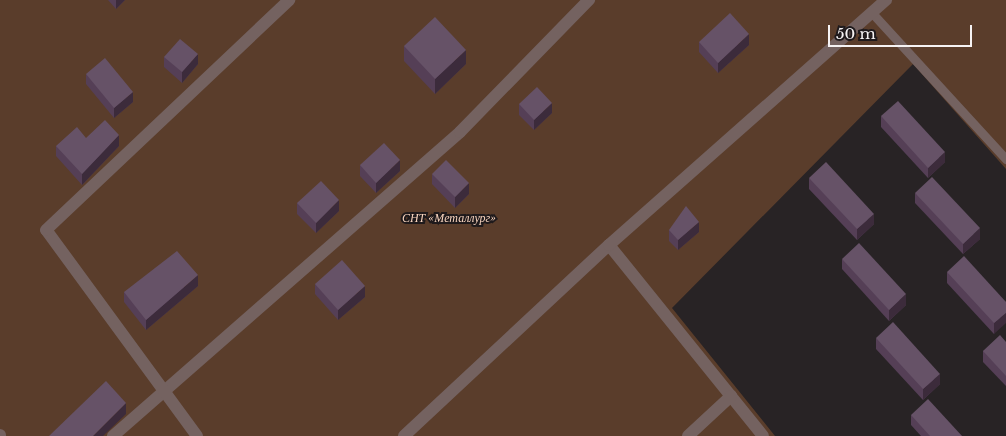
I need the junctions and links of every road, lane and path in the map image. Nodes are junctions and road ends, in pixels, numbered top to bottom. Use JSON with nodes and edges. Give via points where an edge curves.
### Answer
{"nodes":[{"id":1,"x":289,"y":0,"type":"edge"},
{"id":2,"x":589,"y":0,"type":"edge"},
{"id":3,"x":886,"y":0,"type":"edge"},
{"id":4,"x":873,"y":14,"type":"junction"},
{"id":5,"x":1005,"y":155,"type":"edge"},
{"id":6,"x":609,"y":245,"type":"junction"},
{"id":7,"x":162,"y":391,"type":"junction"},
{"id":8,"x":731,"y":396,"type":"junction"},
{"id":9,"x":113,"y":436,"type":"edge"},
{"id":10,"x":197,"y":436,"type":"edge"},
{"id":11,"x":404,"y":436,"type":"edge"},
{"id":12,"x":688,"y":436,"type":"edge"},
{"id":13,"x":762,"y":436,"type":"edge"}],
"edges":[{"from":1,"to":7,"type":"street","via":[[46,230]]},
{"from":2,"to":7,"type":"street","via":[[460,132]]},
{"from":3,"to":4,"type":"street"},
{"from":4,"to":5,"type":"lane"},
{"from":4,"to":6,"type":"street"},
{"from":6,"to":8,"type":"street"},
{"from":6,"to":11,"type":"street"},
{"from":7,"to":9,"type":"street"},
{"from":7,"to":10,"type":"street"},
{"from":8,"to":12,"type":"street"},
{"from":8,"to":13,"type":"street"}]}
